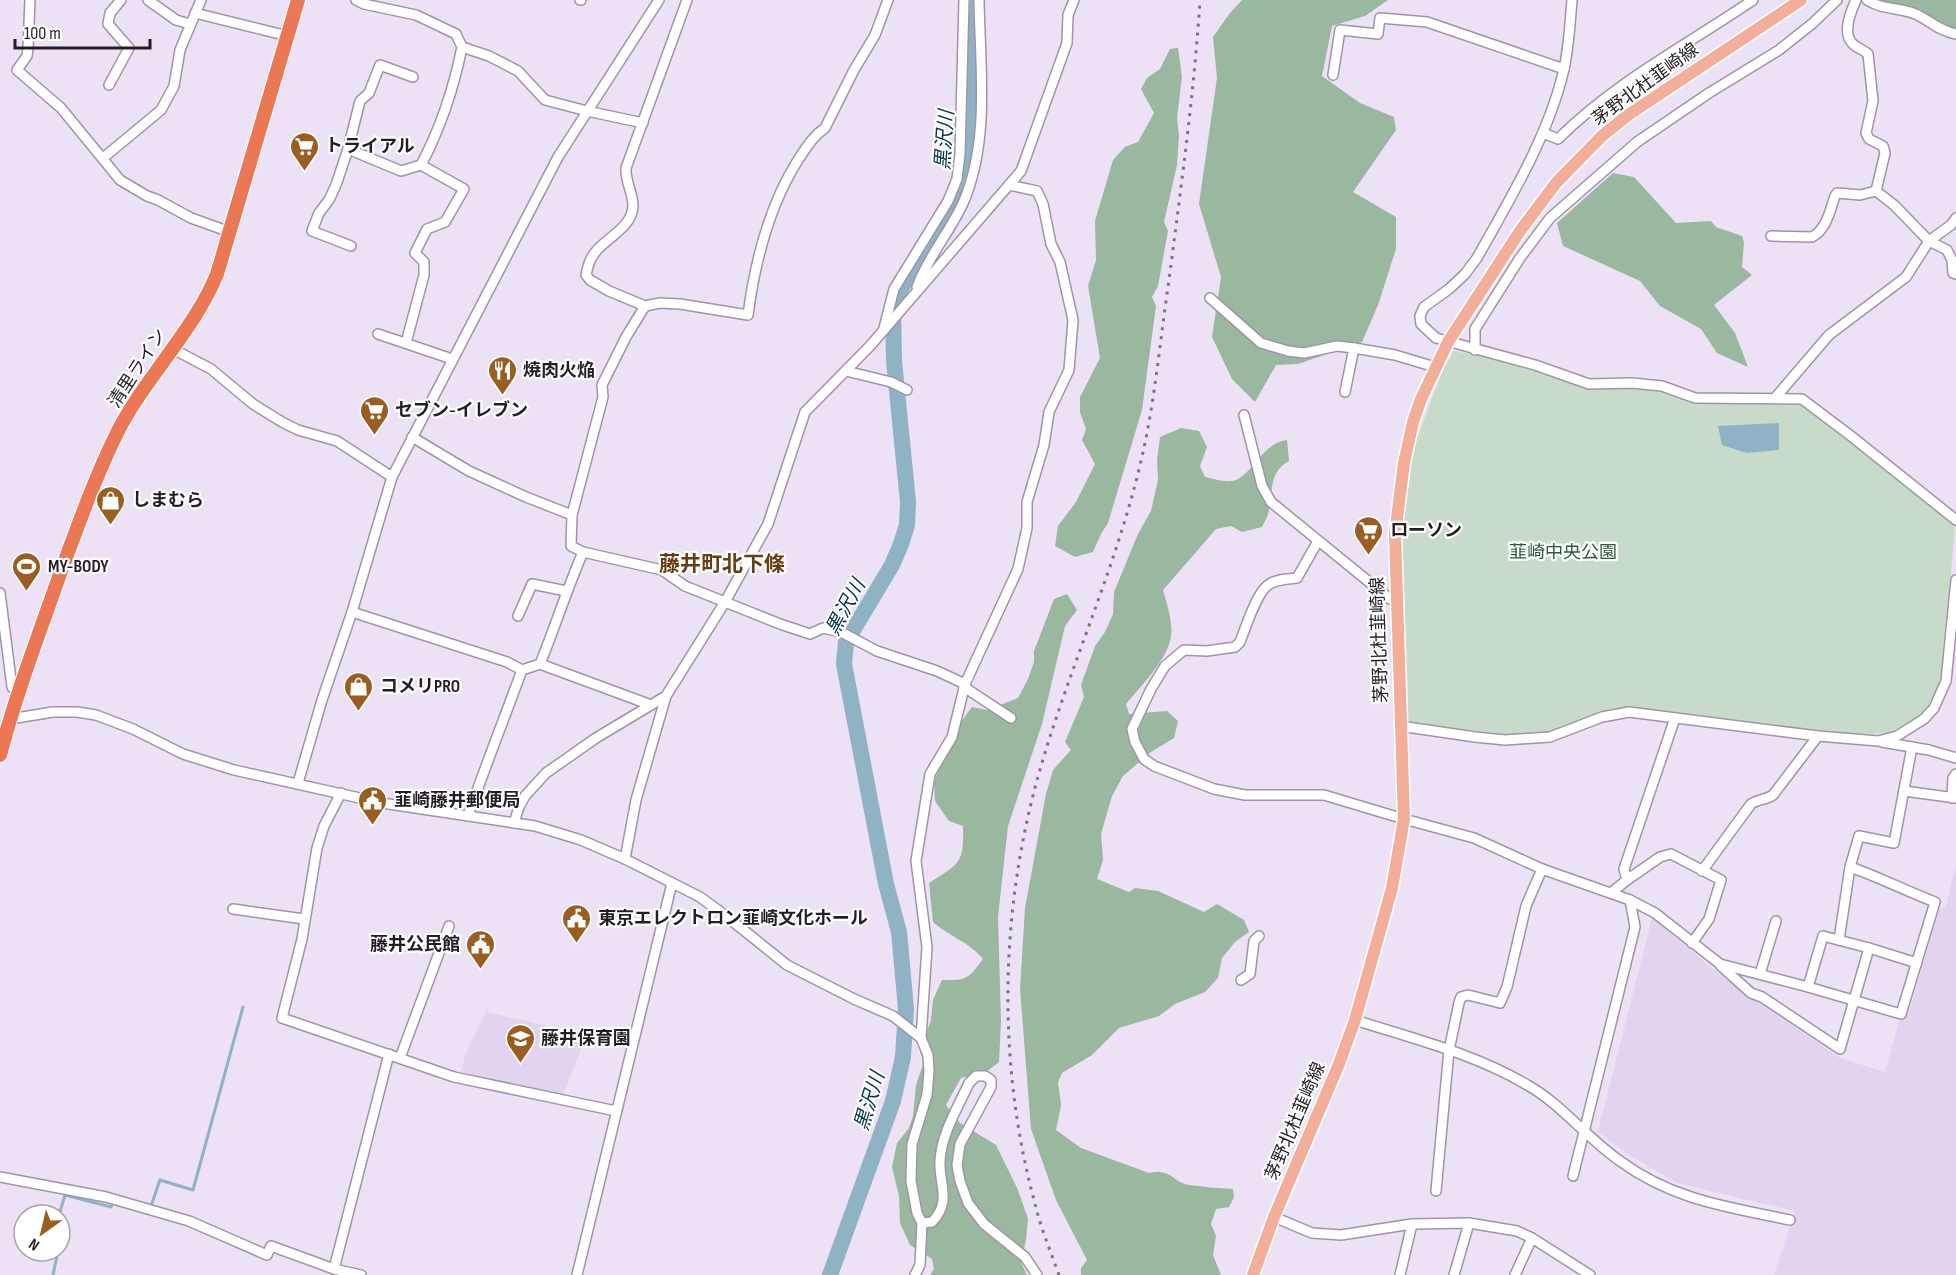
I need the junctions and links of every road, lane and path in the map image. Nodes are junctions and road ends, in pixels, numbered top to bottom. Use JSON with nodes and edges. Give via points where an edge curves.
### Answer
{"nodes":[{"id":1,"x":30,"y":0,"type":"edge"},
{"id":2,"x":121,"y":0,"type":"edge"},
{"id":3,"x":148,"y":0,"type":"edge"},
{"id":4,"x":201,"y":0,"type":"edge"},
{"id":5,"x":298,"y":0,"type":"edge"},
{"id":6,"x":356,"y":0,"type":"edge"},
{"id":7,"x":659,"y":0,"type":"edge"},
{"id":8,"x":687,"y":0,"type":"edge"},
{"id":9,"x":888,"y":0,"type":"edge"},
{"id":10,"x":964,"y":0,"type":"edge"},
{"id":11,"x":979,"y":0,"type":"edge"},
{"id":12,"x":1074,"y":0,"type":"edge"},
{"id":13,"x":1572,"y":0,"type":"edge"},
{"id":14,"x":1754,"y":0,"type":"edge"},
{"id":15,"x":1801,"y":0,"type":"edge"},
{"id":16,"x":1837,"y":0,"type":"edge"},
{"id":17,"x":1856,"y":0,"type":"edge"},
{"id":18,"x":1867,"y":0,"type":"edge"},
{"id":19,"x":195,"y":13,"type":"junction"},
{"id":20,"x":190,"y":24,"type":"junction"},
{"id":21,"x":1956,"y":34,"type":"edge"},
{"id":22,"x":288,"y":36,"type":"junction"},
{"id":23,"x":462,"y":47,"type":"junction"},
{"id":24,"x":1564,"y":69,"type":"junction"},
{"id":25,"x":1333,"y":75,"type":"dead end"},
{"id":26,"x":413,"y":76,"type":"dead end"},
{"id":27,"x":109,"y":85,"type":"dead end"},
{"id":28,"x":587,"y":111,"type":"junction"},
{"id":29,"x":643,"y":123,"type":"junction"},
{"id":30,"x":1543,"y":133,"type":"junction"},
{"id":31,"x":348,"y":149,"type":"junction"},
{"id":32,"x":103,"y":158,"type":"junction"},
{"id":33,"x":421,"y":165,"type":"junction"},
{"id":34,"x":1009,"y":185,"type":"junction"},
{"id":35,"x":1876,"y":191,"type":"junction"},
{"id":36,"x":1956,"y":218,"type":"edge"},
{"id":37,"x":230,"y":232,"type":"junction"},
{"id":38,"x":1771,"y":236,"type":"dead end"},
{"id":39,"x":1929,"y":241,"type":"junction"},
{"id":40,"x":351,"y":246,"type":"dead end"},
{"id":41,"x":1956,"y":274,"type":"edge"},
{"id":42,"x":914,"y":294,"type":"junction"},
{"id":43,"x":1210,"y":298,"type":"dead end"},
{"id":44,"x":645,"y":306,"type":"junction"},
{"id":45,"x":885,"y":329,"type":"junction"},
{"id":46,"x":378,"y":334,"type":"dead end"},
{"id":47,"x":1448,"y":342,"type":"junction"},
{"id":48,"x":406,"y":343,"type":"junction"},
{"id":49,"x":171,"y":348,"type":"junction"},
{"id":50,"x":1354,"y":348,"type":"junction"},
{"id":51,"x":1475,"y":350,"type":"junction"},
{"id":52,"x":452,"y":359,"type":"junction"},
{"id":53,"x":1435,"y":367,"type":"junction"},
{"id":54,"x":846,"y":371,"type":"junction"},
{"id":55,"x":904,"y":389,"type":"dead end"},
{"id":56,"x":1345,"y":392,"type":"dead end"},
{"id":57,"x":1775,"y":398,"type":"junction"},
{"id":58,"x":1244,"y":415,"type":"dead end"},
{"id":59,"x":412,"y":437,"type":"junction"},
{"id":60,"x":392,"y":477,"type":"junction"},
{"id":61,"x":572,"y":514,"type":"junction"},
{"id":62,"x":1954,"y":515,"type":"edge"},
{"id":63,"x":1318,"y":541,"type":"junction"},
{"id":64,"x":583,"y":552,"type":"junction"},
{"id":65,"x":1956,"y":580,"type":"edge"},
{"id":66,"x":566,"y":591,"type":"junction"},
{"id":67,"x":0,"y":593,"type":"edge"},
{"id":68,"x":1396,"y":599,"type":"junction"},
{"id":69,"x":725,"y":602,"type":"junction"},
{"id":70,"x":352,"y":612,"type":"junction"},
{"id":71,"x":518,"y":616,"type":"dead end"},
{"id":72,"x":540,"y":664,"type":"junction"},
{"id":73,"x":522,"y":670,"type":"junction"},
{"id":74,"x":964,"y":686,"type":"junction"},
{"id":75,"x":19,"y":692,"type":"junction"},
{"id":76,"x":666,"y":696,"type":"junction"},
{"id":77,"x":651,"y":705,"type":"junction"},
{"id":78,"x":1011,"y":718,"type":"dead end"},
{"id":79,"x":1675,"y":718,"type":"junction"},
{"id":80,"x":5,"y":719,"type":"edge"},
{"id":81,"x":1400,"y":726,"type":"junction"},
{"id":82,"x":1818,"y":736,"type":"junction"},
{"id":83,"x":1878,"y":741,"type":"junction"},
{"id":84,"x":1912,"y":747,"type":"junction"},
{"id":85,"x":0,"y":755,"type":"edge"},
{"id":86,"x":1956,"y":758,"type":"edge"},
{"id":87,"x":1956,"y":774,"type":"edge"},
{"id":88,"x":298,"y":783,"type":"junction"},
{"id":89,"x":1904,"y":791,"type":"junction"},
{"id":90,"x":341,"y":793,"type":"junction"},
{"id":91,"x":1954,"y":798,"type":"edge"},
{"id":92,"x":468,"y":816,"type":"junction"},
{"id":93,"x":1404,"y":819,"type":"junction"},
{"id":94,"x":514,"y":823,"type":"junction"},
{"id":95,"x":625,"y":859,"type":"junction"},
{"id":96,"x":1850,"y":867,"type":"junction"},
{"id":97,"x":1542,"y":868,"type":"junction"},
{"id":98,"x":1702,"y":871,"type":"junction"},
{"id":99,"x":1627,"y":880,"type":"junction"},
{"id":100,"x":672,"y":883,"type":"junction"},
{"id":101,"x":1612,"y":892,"type":"junction"},
{"id":102,"x":1630,"y":900,"type":"junction"},
{"id":103,"x":233,"y":909,"type":"dead end"},
{"id":104,"x":304,"y":919,"type":"junction"},
{"id":105,"x":1776,"y":921,"type":"dead end"},
{"id":106,"x":449,"y":926,"type":"dead end"},
{"id":107,"x":1259,"y":936,"type":"dead end"},
{"id":108,"x":1839,"y":940,"type":"junction"},
{"id":109,"x":1692,"y":943,"type":"junction"},
{"id":110,"x":1869,"y":948,"type":"junction"},
{"id":111,"x":1917,"y":963,"type":"junction"},
{"id":112,"x":1719,"y":964,"type":"junction"},
{"id":113,"x":1760,"y":974,"type":"junction"},
{"id":114,"x":1241,"y":980,"type":"dead end"},
{"id":115,"x":1808,"y":987,"type":"junction"},
{"id":116,"x":1855,"y":1000,"type":"junction"},
{"id":117,"x":1356,"y":1020,"type":"junction"},
{"id":118,"x":921,"y":1038,"type":"junction"},
{"id":119,"x":1449,"y":1050,"type":"junction"},
{"id":120,"x":389,"y":1054,"type":"junction"},
{"id":121,"x":400,"y":1058,"type":"junction"},
{"id":122,"x":616,"y":1111,"type":"junction"},
{"id":123,"x":1583,"y":1132,"type":"junction"},
{"id":124,"x":1572,"y":1176,"type":"dead end"},
{"id":125,"x":0,"y":1177,"type":"edge"},
{"id":126,"x":1436,"y":1191,"type":"dead end"},
{"id":127,"x":1274,"y":1217,"type":"junction"},
{"id":128,"x":1790,"y":1220,"type":"dead end"},
{"id":129,"x":922,"y":1223,"type":"junction"},
{"id":130,"x":1469,"y":1223,"type":"junction"},
{"id":131,"x":1412,"y":1224,"type":"junction"},
{"id":132,"x":1532,"y":1238,"type":"junction"},
{"id":133,"x":334,"y":1269,"type":"junction"},
{"id":134,"x":361,"y":1275,"type":"edge"},
{"id":135,"x":577,"y":1275,"type":"edge"},
{"id":136,"x":915,"y":1275,"type":"edge"},
{"id":137,"x":1037,"y":1275,"type":"edge"},
{"id":138,"x":1253,"y":1275,"type":"edge"},
{"id":139,"x":1400,"y":1275,"type":"edge"},
{"id":140,"x":1454,"y":1275,"type":"edge"},
{"id":141,"x":1515,"y":1275,"type":"edge"},
{"id":142,"x":1590,"y":1275,"type":"edge"}],
"edges":[{"from":1,"to":32,"type":"street","via":[[27,56],[17,70],[61,108]]},
{"from":2,"to":27,"type":"street","via":[[110,13],[108,24],[129,48]]},
{"from":3,"to":20,"type":"street","via":[[176,20]]},
{"from":4,"to":19,"type":"street"},
{"from":5,"to":22,"type":"highway","name":"清里ライン"},
{"from":6,"to":23,"type":"street","via":[[416,15],[456,34]]},
{"from":7,"to":28,"type":"street"},
{"from":8,"to":29,"type":"street"},
{"from":9,"to":44,"type":"street","via":[[875,35],[825,128],[807,147],[784,183],[754,273],[748,315],[680,304]]},
{"from":10,"to":45,"type":"street","via":[[957,178],[948,201],[894,289]]},
{"from":11,"to":42,"type":"street","via":[[981,116],[976,165],[963,202]]},
{"from":12,"to":34,"type":"street","via":[[1068,15],[1064,51],[1021,171]]},
{"from":13,"to":24,"type":"street"},
{"from":14,"to":30,"type":"street","via":[[1621,86],[1558,139]]},
{"from":15,"to":47,"type":"main road","name":"茅野北杜韮崎線","via":[[1657,94],[1602,136],[1556,183]]},
{"from":16,"to":51,"type":"street","via":[[1779,50],[1637,142],[1550,218],[1475,329]]},
{"from":17,"to":35,"type":"street","via":[[1848,27],[1849,40],[1868,54],[1873,101],[1866,133],[1883,146],[1885,153]]},
{"from":18,"to":21,"type":"street","via":[[1912,13]]},
{"from":19,"to":20,"type":"street"},
{"from":19,"to":22,"type":"street"},
{"from":20,"to":32,"type":"street","via":[[180,50],[174,86],[161,110]]},
{"from":22,"to":37,"type":"highway","name":"清里ライン"},
{"from":23,"to":28,"type":"street","via":[[518,71],[545,100]]},
{"from":23,"to":33,"type":"street","via":[[453,83]]},
{"from":24,"to":25,"type":"street","via":[[1427,22],[1380,18],[1378,34],[1340,30]]},
{"from":24,"to":30,"type":"street"},
{"from":26,"to":31,"type":"street","via":[[380,65],[369,93],[360,101]]},
{"from":28,"to":29,"type":"street"},
{"from":28,"to":52,"type":"street","via":[[558,157]]},
{"from":29,"to":44,"type":"street","via":[[625,175],[633,205],[630,217],[590,260],[586,275],[609,291]]},
{"from":30,"to":47,"type":"street","via":[[1477,258],[1449,289],[1424,307],[1421,324],[1436,338]]},
{"from":31,"to":33,"type":"street","via":[[401,171]]},
{"from":31,"to":40,"type":"street","via":[[336,185],[312,231]]},
{"from":32,"to":37,"type":"street","via":[[120,180],[132,188],[191,218]]},
{"from":33,"to":48,"type":"street","via":[[464,189],[445,222],[427,229],[415,253],[424,262],[424,275]]},
{"from":34,"to":42,"type":"street"},
{"from":34,"to":74,"type":"street","via":[[1038,191],[1051,244],[1060,262],[1073,333],[1069,370],[1049,412],[1044,446],[1027,502],[1027,528],[1018,569]]},
{"from":35,"to":38,"type":"street","via":[[1860,195],[1837,193],[1827,221],[1812,237]]},
{"from":35,"to":39,"type":"street"},
{"from":36,"to":39,"type":"street"},
{"from":37,"to":49,"type":"highway","name":"清里ライン","via":[[213,283]]},
{"from":39,"to":41,"type":"street","via":[[1947,250]]},
{"from":39,"to":57,"type":"street","via":[[1906,277],[1829,334]]},
{"from":42,"to":45,"type":"street"},
{"from":43,"to":50,"type":"street","via":[[1261,343],[1304,353],[1337,346]]},
{"from":44,"to":61,"type":"street","via":[[602,385],[603,397]]},
{"from":45,"to":54,"type":"street"},
{"from":46,"to":48,"type":"street"},
{"from":47,"to":51,"type":"street"},
{"from":47,"to":53,"type":"main road","name":"茅野北杜韮崎線"},
{"from":48,"to":52,"type":"street"},
{"from":49,"to":60,"type":"street","via":[[211,369],[282,422],[337,441]]},
{"from":49,"to":75,"type":"highway","name":"清里ライン","via":[[119,430],[93,486]]},
{"from":50,"to":53,"type":"street"},
{"from":50,"to":56,"type":"street"},
{"from":51,"to":57,"type":"street","via":[[1589,384],[1662,386],[1695,398]]},
{"from":52,"to":59,"type":"street"},
{"from":53,"to":68,"type":"main road","name":"茅野北杜韮崎線","via":[[1418,406],[1404,463],[1395,534]]},
{"from":54,"to":55,"type":"street"},
{"from":54,"to":69,"type":"street","via":[[805,412],[768,524]]},
{"from":57,"to":62,"type":"street","via":[[1802,399]]},
{"from":58,"to":63,"type":"street","via":[[1266,494]]},
{"from":59,"to":60,"type":"street"},
{"from":59,"to":61,"type":"street","via":[[469,471]]},
{"from":60,"to":70,"type":"street"},
{"from":61,"to":64,"type":"street","via":[[571,546]]},
{"from":63,"to":68,"type":"street","via":[[1390,599]]},
{"from":63,"to":93,"type":"street","via":[[1296,578],[1275,581],[1261,593],[1235,647],[1184,650],[1165,666],[1132,729],[1135,742],[1144,759],[1154,766],[1214,789],[1245,795],[1324,795]]},
{"from":64,"to":66,"type":"street"},
{"from":64,"to":69,"type":"street","via":[[662,570],[685,586]]},
{"from":65,"to":83,"type":"street","via":[[1946,681],[1934,708],[1914,727]]},
{"from":66,"to":71,"type":"street","via":[[532,584]]},
{"from":66,"to":72,"type":"street"},
{"from":67,"to":75,"type":"street","via":[[12,687]]},
{"from":68,"to":81,"type":"main road","name":"茅野北杜韮崎線"},
{"from":69,"to":74,"type":"street","via":[[810,634],[823,628],[840,632]]},
{"from":69,"to":76,"type":"street"},
{"from":70,"to":73,"type":"street"},
{"from":70,"to":88,"type":"street"},
{"from":72,"to":73,"type":"street"},
{"from":72,"to":77,"type":"street"},
{"from":73,"to":92,"type":"street"},
{"from":74,"to":78,"type":"street"},
{"from":74,"to":118,"type":"street","via":[[951,737],[930,774],[918,843],[916,861],[927,947]]},
{"from":75,"to":80,"type":"highway","name":"清里ライン"},
{"from":76,"to":77,"type":"street"},
{"from":76,"to":95,"type":"street","via":[[636,800]]},
{"from":77,"to":94,"type":"street","via":[[546,773],[525,796]]},
{"from":79,"to":81,"type":"street","via":[[1629,712],[1602,717],[1550,737],[1505,740]]},
{"from":79,"to":82,"type":"street"},
{"from":79,"to":99,"type":"street","via":[[1624,870]]},
{"from":80,"to":85,"type":"highway","name":"清里ライン"},
{"from":80,"to":88,"type":"street","via":[[53,712],[96,715],[203,761]]},
{"from":81,"to":93,"type":"main road","name":"茅野北杜韮崎線"},
{"from":82,"to":83,"type":"street"},
{"from":82,"to":98,"type":"street","via":[[1773,795],[1751,804]]},
{"from":83,"to":84,"type":"street"},
{"from":84,"to":86,"type":"street"},
{"from":84,"to":89,"type":"street"},
{"from":87,"to":91,"type":"street"},
{"from":88,"to":90,"type":"street"},
{"from":89,"to":91,"type":"street"},
{"from":89,"to":96,"type":"street","via":[[1894,843],[1859,836]]},
{"from":90,"to":92,"type":"street"},
{"from":90,"to":104,"type":"street","via":[[317,848]]},
{"from":92,"to":94,"type":"street"},
{"from":93,"to":97,"type":"street","via":[[1474,838]]},
{"from":93,"to":117,"type":"main road","name":"茅野北杜韮崎線","via":[[1392,888]]},
{"from":94,"to":95,"type":"street","via":[[581,840]]},
{"from":95,"to":100,"type":"street"},
{"from":96,"to":108,"type":"street"},
{"from":96,"to":111,"type":"street","via":[[1935,902]]},
{"from":97,"to":101,"type":"street"},
{"from":97,"to":119,"type":"street","via":[[1526,906],[1500,1003],[1468,995],[1461,997]]},
{"from":98,"to":99,"type":"street","via":[[1671,854],[1660,857]]},
{"from":98,"to":109,"type":"street","via":[[1721,880],[1709,919]]},
{"from":99,"to":101,"type":"street"},
{"from":100,"to":118,"type":"street","via":[[700,897],[787,965],[899,1021]]},
{"from":100,"to":122,"type":"street"},
{"from":101,"to":102,"type":"street"},
{"from":102,"to":109,"type":"street"},
{"from":102,"to":123,"type":"street","via":[[1635,927]]},
{"from":103,"to":104,"type":"street"},
{"from":104,"to":120,"type":"street","via":[[282,1018]]},
{"from":105,"to":113,"type":"street"},
{"from":106,"to":121,"type":"street"},
{"from":107,"to":114,"type":"street","via":[[1254,941],[1250,974]]},
{"from":108,"to":110,"type":"street"},
{"from":108,"to":115,"type":"street","via":[[1823,936]]},
{"from":109,"to":112,"type":"street"},
{"from":110,"to":111,"type":"street"},
{"from":110,"to":116,"type":"street"},
{"from":111,"to":116,"type":"street","via":[[1901,1014]]},
{"from":112,"to":113,"type":"street"},
{"from":112,"to":116,"type":"street","via":[[1751,993],[1840,1049]]},
{"from":113,"to":115,"type":"street"},
{"from":115,"to":116,"type":"street"},
{"from":117,"to":119,"type":"street"},
{"from":117,"to":127,"type":"main road","name":"茅野北杜韮崎線"},
{"from":118,"to":129,"type":"street","via":[[929,1071],[927,1095],[912,1144],[911,1181]]},
{"from":119,"to":123,"type":"street","via":[[1500,1069],[1532,1087]]},
{"from":119,"to":126,"type":"street"},
{"from":120,"to":121,"type":"street"},
{"from":120,"to":133,"type":"street"},
{"from":121,"to":122,"type":"street","via":[[471,1082]]},
{"from":122,"to":135,"type":"street"},
{"from":123,"to":124,"type":"street"},
{"from":123,"to":128,"type":"street","via":[[1620,1162],[1687,1197]]},
{"from":125,"to":133,"type":"street","via":[[106,1197],[189,1221],[267,1255],[272,1246]]},
{"from":127,"to":131,"type":"street","via":[[1312,1233],[1341,1235]]},
{"from":127,"to":138,"type":"main road","name":"茅野北杜韮崎線"},
{"from":129,"to":136,"type":"street","via":[[920,1265]]},
{"from":129,"to":137,"type":"street","via":[[932,1222],[942,1210],[942,1148],[969,1083],[976,1076],[985,1076],[991,1080],[991,1087],[958,1151],[960,1181],[968,1203],[984,1224],[1025,1257]]},
{"from":130,"to":131,"type":"street"},
{"from":130,"to":132,"type":"street","via":[[1517,1231]]},
{"from":130,"to":140,"type":"street"},
{"from":131,"to":139,"type":"street"},
{"from":132,"to":141,"type":"street"},
{"from":132,"to":142,"type":"street"},
{"from":133,"to":134,"type":"street"}]}
